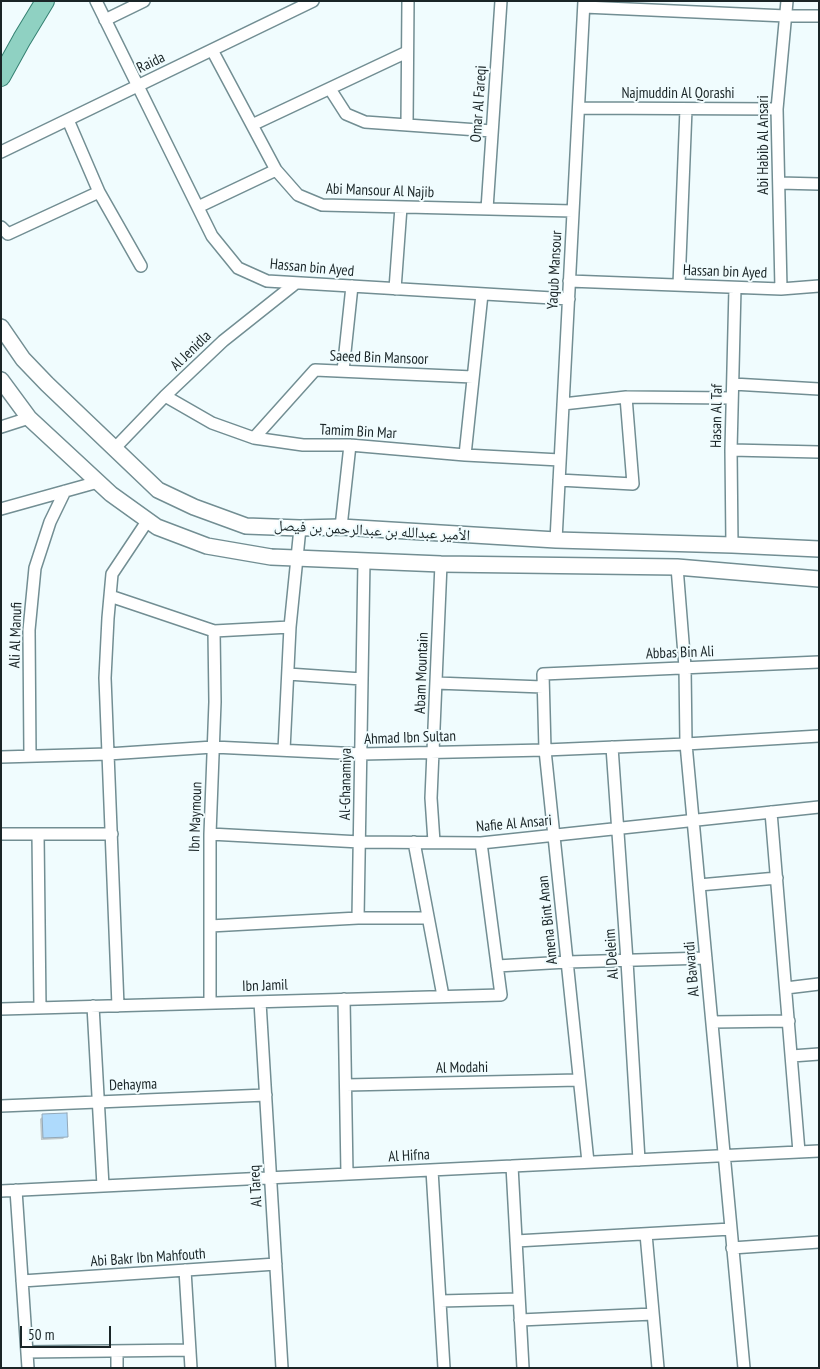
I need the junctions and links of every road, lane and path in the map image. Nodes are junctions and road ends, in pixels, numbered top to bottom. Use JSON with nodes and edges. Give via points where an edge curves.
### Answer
{"nodes":[{"id":1,"x":45,"y":1,"type":"edge"},
{"id":2,"x":96,"y":1,"type":"edge"},
{"id":3,"x":144,"y":1,"type":"edge"},
{"id":4,"x":313,"y":1,"type":"edge"},
{"id":5,"x":408,"y":1,"type":"edge"},
{"id":6,"x":501,"y":1,"type":"edge"},
{"id":7,"x":787,"y":1,"type":"edge"},
{"id":8,"x":584,"y":4,"type":"edge"},
{"id":9,"x":296,"y":5,"type":"edge"},
{"id":10,"x":786,"y":16,"type":"junction"},
{"id":11,"x":819,"y":16,"type":"edge"},
{"id":12,"x":105,"y":20,"type":"junction"},
{"id":13,"x":212,"y":50,"type":"junction"},
{"id":14,"x":407,"y":52,"type":"junction"},
{"id":15,"x":1,"y":77,"type":"edge"},
{"id":16,"x":138,"y":86,"type":"junction"},
{"id":17,"x":330,"y":89,"type":"junction"},
{"id":18,"x":579,"y":108,"type":"junction"},
{"id":19,"x":686,"y":109,"type":"junction"},
{"id":20,"x":778,"y":109,"type":"junction"},
{"id":21,"x":68,"y":120,"type":"junction"},
{"id":22,"x":406,"y":124,"type":"junction"},
{"id":23,"x":252,"y":125,"type":"junction"},
{"id":24,"x":492,"y":131,"type":"junction"},
{"id":25,"x":1,"y":152,"type":"edge"},
{"id":26,"x":276,"y":170,"type":"junction"},
{"id":27,"x":779,"y":183,"type":"junction"},
{"id":28,"x":819,"y":184,"type":"edge"},
{"id":29,"x":100,"y":192,"type":"junction"},
{"id":30,"x":402,"y":207,"type":"junction"},
{"id":31,"x":198,"y":208,"type":"junction"},
{"id":32,"x":487,"y":209,"type":"junction"},
{"id":33,"x":573,"y":211,"type":"junction"},
{"id":34,"x":1,"y":227,"type":"edge"},
{"id":35,"x":141,"y":266,"type":"dead end"},
{"id":36,"x":569,"y":281,"type":"junction"},
{"id":37,"x":296,"y":283,"type":"junction"},
{"id":38,"x":352,"y":286,"type":"junction"},
{"id":39,"x":679,"y":286,"type":"junction"},
{"id":40,"x":819,"y":286,"type":"edge"},
{"id":41,"x":735,"y":288,"type":"junction"},
{"id":42,"x":395,"y":289,"type":"junction"},
{"id":43,"x":780,"y":289,"type":"junction"},
{"id":44,"x":482,"y":294,"type":"junction"},
{"id":45,"x":569,"y":299,"type":"junction"},
{"id":46,"x":1,"y":327,"type":"edge"},
{"id":47,"x":343,"y":372,"type":"junction"},
{"id":48,"x":473,"y":377,"type":"junction"},
{"id":49,"x":1,"y":380,"type":"edge"},
{"id":50,"x":733,"y":384,"type":"junction"},
{"id":51,"x":1,"y":387,"type":"edge"},
{"id":52,"x":819,"y":389,"type":"edge"},
{"id":53,"x":165,"y":396,"type":"junction"},
{"id":54,"x":626,"y":397,"type":"junction"},
{"id":55,"x":732,"y":398,"type":"junction"},
{"id":56,"x":563,"y":404,"type":"junction"},
{"id":57,"x":30,"y":418,"type":"junction"},
{"id":58,"x":1,"y":427,"type":"edge"},
{"id":59,"x":254,"y":438,"type":"junction"},
{"id":60,"x":350,"y":445,"type":"junction"},
{"id":61,"x":114,"y":449,"type":"junction"},
{"id":62,"x":731,"y":450,"type":"junction"},
{"id":63,"x":819,"y":452,"type":"edge"},
{"id":64,"x":465,"y":454,"type":"junction"},
{"id":65,"x":560,"y":460,"type":"junction"},
{"id":66,"x":558,"y":480,"type":"junction"},
{"id":67,"x":98,"y":482,"type":"junction"},
{"id":68,"x":65,"y":491,"type":"junction"},
{"id":69,"x":1,"y":509,"type":"edge"},
{"id":70,"x":148,"y":520,"type":"junction"},
{"id":71,"x":341,"y":527,"type":"junction"},
{"id":72,"x":300,"y":528,"type":"junction"},
{"id":73,"x":556,"y":540,"type":"junction"},
{"id":74,"x":732,"y":545,"type":"junction"},
{"id":75,"x":819,"y":549,"type":"edge"},
{"id":76,"x":297,"y":558,"type":"junction"},
{"id":77,"x":364,"y":561,"type":"junction"},
{"id":78,"x":441,"y":564,"type":"junction"},
{"id":79,"x":677,"y":567,"type":"junction"},
{"id":80,"x":819,"y":579,"type":"edge"},
{"id":81,"x":110,"y":596,"type":"junction"},
{"id":82,"x":290,"y":627,"type":"junction"},
{"id":83,"x":214,"y":631,"type":"junction"},
{"id":84,"x":819,"y":662,"type":"edge"},
{"id":85,"x":685,"y":667,"type":"junction"},
{"id":86,"x":288,"y":674,"type":"junction"},
{"id":87,"x":543,"y":674,"type":"joint"},
{"id":88,"x":362,"y":679,"type":"junction"},
{"id":89,"x":436,"y":683,"type":"junction"},
{"id":90,"x":543,"y":688,"type":"junction"},
{"id":91,"x":819,"y":736,"type":"edge"},
{"id":92,"x":686,"y":744,"type":"junction"},
{"id":93,"x":213,"y":747,"type":"junction"},
{"id":94,"x":612,"y":747,"type":"junction"},
{"id":95,"x":284,"y":750,"type":"junction"},
{"id":96,"x":545,"y":750,"type":"junction"},
{"id":97,"x":433,"y":752,"type":"junction"},
{"id":98,"x":108,"y":754,"type":"junction"},
{"id":99,"x":362,"y":754,"type":"junction"},
{"id":100,"x":1,"y":756,"type":"edge"},
{"id":101,"x":30,"y":756,"type":"junction"},
{"id":102,"x":819,"y":807,"type":"edge"},
{"id":103,"x":771,"y":812,"type":"junction"},
{"id":104,"x":693,"y":820,"type":"junction"},
{"id":105,"x":618,"y":828,"type":"junction"},
{"id":106,"x":1,"y":834,"type":"edge"},
{"id":107,"x":38,"y":834,"type":"junction"},
{"id":108,"x":112,"y":834,"type":"junction"},
{"id":109,"x":210,"y":834,"type":"junction"},
{"id":110,"x":554,"y":835,"type":"junction"},
{"id":111,"x":360,"y":842,"type":"junction"},
{"id":112,"x":414,"y":842,"type":"junction"},
{"id":113,"x":434,"y":842,"type":"junction"},
{"id":114,"x":482,"y":843,"type":"junction"},
{"id":115,"x":777,"y":878,"type":"junction"},
{"id":116,"x":699,"y":884,"type":"junction"},
{"id":117,"x":358,"y":918,"type":"junction"},
{"id":118,"x":428,"y":918,"type":"junction"},
{"id":119,"x":210,"y":926,"type":"junction"},
{"id":120,"x":706,"y":958,"type":"junction"},
{"id":121,"x":627,"y":960,"type":"junction"},
{"id":122,"x":567,"y":962,"type":"junction"},
{"id":123,"x":497,"y":966,"type":"junction"},
{"id":124,"x":819,"y":984,"type":"edge"},
{"id":125,"x":786,"y":988,"type":"junction"},
{"id":126,"x":443,"y":996,"type":"junction"},
{"id":127,"x":344,"y":999,"type":"junction"},
{"id":128,"x":260,"y":1002,"type":"junction"},
{"id":129,"x":210,"y":1003,"type":"junction"},
{"id":130,"x":93,"y":1006,"type":"junction"},
{"id":131,"x":118,"y":1006,"type":"junction"},
{"id":132,"x":40,"y":1008,"type":"junction"},
{"id":133,"x":1,"y":1009,"type":"edge"},
{"id":134,"x":789,"y":1020,"type":"junction"},
{"id":135,"x":712,"y":1022,"type":"junction"},
{"id":136,"x":819,"y":1054,"type":"edge"},
{"id":137,"x":792,"y":1056,"type":"junction"},
{"id":138,"x":579,"y":1080,"type":"junction"},
{"id":139,"x":346,"y":1086,"type":"junction"},
{"id":140,"x":266,"y":1095,"type":"junction"},
{"id":141,"x":98,"y":1102,"type":"junction"},
{"id":142,"x":1,"y":1106,"type":"edge"},
{"id":143,"x":819,"y":1151,"type":"edge"},
{"id":144,"x":799,"y":1152,"type":"junction"},
{"id":145,"x":724,"y":1156,"type":"junction"},
{"id":146,"x":639,"y":1160,"type":"junction"},
{"id":147,"x":588,"y":1162,"type":"junction"},
{"id":148,"x":512,"y":1166,"type":"junction"},
{"id":149,"x":432,"y":1170,"type":"junction"},
{"id":150,"x":348,"y":1174,"type":"junction"},
{"id":151,"x":271,"y":1178,"type":"junction"},
{"id":152,"x":104,"y":1186,"type":"junction"},
{"id":153,"x":16,"y":1190,"type":"junction"},
{"id":154,"x":1,"y":1191,"type":"edge"},
{"id":155,"x":731,"y":1229,"type":"junction"},
{"id":156,"x":646,"y":1234,"type":"junction"},
{"id":157,"x":516,"y":1241,"type":"junction"},
{"id":158,"x":819,"y":1242,"type":"edge"},
{"id":159,"x":732,"y":1248,"type":"junction"},
{"id":160,"x":276,"y":1264,"type":"junction"},
{"id":161,"x":186,"y":1270,"type":"junction"},
{"id":162,"x":22,"y":1281,"type":"junction"},
{"id":163,"x":519,"y":1299,"type":"junction"},
{"id":164,"x":440,"y":1301,"type":"junction"},
{"id":165,"x":653,"y":1314,"type":"junction"},
{"id":166,"x":520,"y":1320,"type":"junction"},
{"id":167,"x":190,"y":1350,"type":"junction"},
{"id":168,"x":117,"y":1351,"type":"junction"},
{"id":169,"x":27,"y":1352,"type":"junction"},
{"id":170,"x":28,"y":1368,"type":"edge"},
{"id":171,"x":117,"y":1368,"type":"edge"},
{"id":172,"x":191,"y":1368,"type":"edge"},
{"id":173,"x":282,"y":1368,"type":"edge"},
{"id":174,"x":444,"y":1368,"type":"edge"},
{"id":175,"x":523,"y":1368,"type":"edge"},
{"id":176,"x":658,"y":1368,"type":"edge"},
{"id":177,"x":744,"y":1368,"type":"edge"}],
"edges":[{"from":1,"to":15,"type":"main road"},
{"from":2,"to":12,"type":"street","name":"Hassan bin Ayed"},
{"from":3,"to":12,"type":"street"},
{"from":4,"to":9,"type":"street","name":"Raida"},
{"from":5,"to":14,"type":"street"},
{"from":6,"to":24,"type":"street","name":"Omar Al Fareqi"},
{"from":7,"to":10,"type":"street","name":"Abi Habib Al Ansari"},
{"from":8,"to":10,"type":"street"},
{"from":8,"to":18,"type":"street","name":"Yaqub Mansour"},
{"from":9,"to":13,"type":"street","name":"Raida"},
{"from":10,"to":11,"type":"street"},
{"from":10,"to":20,"type":"street","name":"Abi Habib Al Ansari"},
{"from":12,"to":16,"type":"street","name":"Hassan bin Ayed"},
{"from":13,"to":16,"type":"street","name":"Raida"},
{"from":13,"to":23,"type":"street","name":"Abi Mansour Al Najib"},
{"from":14,"to":17,"type":"street"},
{"from":14,"to":22,"type":"street"},
{"from":16,"to":21,"type":"street","name":"Raida"},
{"from":16,"to":31,"type":"street","name":"Hassan bin Ayed"},
{"from":17,"to":22,"type":"street","via":[[346,114],[365,122]]},
{"from":17,"to":23,"type":"street"},
{"from":18,"to":19,"type":"street","name":"Najmuddin Al Qorashi"},
{"from":18,"to":33,"type":"street","name":"Yaqub Mansour"},
{"from":19,"to":20,"type":"street","name":"Najmuddin Al Qorashi"},
{"from":19,"to":39,"type":"street"},
{"from":20,"to":27,"type":"street","name":"Abi Habib Al Ansari"},
{"from":21,"to":25,"type":"street","name":"Raida"},
{"from":21,"to":29,"type":"street"},
{"from":22,"to":24,"type":"street"},
{"from":23,"to":26,"type":"street","name":"Abi Mansour Al Najib"},
{"from":24,"to":32,"type":"street","name":"Omar Al Fareqi"},
{"from":26,"to":30,"type":"street","name":"Abi Mansour Al Najib","via":[[298,195],[322,205]]},
{"from":26,"to":31,"type":"street"},
{"from":27,"to":28,"type":"street"},
{"from":27,"to":43,"type":"street","name":"Abi Habib Al Ansari"},
{"from":29,"to":34,"type":"street","via":[[8,234]]},
{"from":29,"to":35,"type":"street"},
{"from":30,"to":32,"type":"street","name":"Abi Mansour Al Najib"},
{"from":30,"to":42,"type":"street"},
{"from":31,"to":37,"type":"street","name":"Hassan bin Ayed","via":[[212,236],[238,268],[267,281]]},
{"from":32,"to":33,"type":"street","name":"Abi Mansour Al Najib"},
{"from":33,"to":36,"type":"street","name":"Yaqub Mansour"},
{"from":36,"to":39,"type":"street","name":"Hassan bin Ayed"},
{"from":36,"to":45,"type":"street","name":"Yaqub Mansour"},
{"from":37,"to":38,"type":"street","name":"Hassan bin Ayed"},
{"from":37,"to":53,"type":"street","name":"Al Jenidla","via":[[223,341]]},
{"from":38,"to":42,"type":"street","name":"Hassan bin Ayed"},
{"from":38,"to":47,"type":"street"},
{"from":39,"to":41,"type":"street","name":"Hassan bin Ayed"},
{"from":40,"to":43,"type":"street","name":"Hassan bin Ayed"},
{"from":41,"to":43,"type":"street","name":"Hassan bin Ayed"},
{"from":41,"to":50,"type":"street","name":"Hasan Al Taf"},
{"from":42,"to":44,"type":"street","name":"Hassan bin Ayed"},
{"from":44,"to":45,"type":"street","name":"Hassan bin Ayed"},
{"from":44,"to":48,"type":"street"},
{"from":45,"to":56,"type":"street","name":"Yaqub Mansour"},
{"from":46,"to":61,"type":"main road","name":"الأمير عبدالله بن عبدالرحمن بن فيصل","via":[[47,384]]},
{"from":47,"to":48,"type":"street","name":"Saeed Bin Mansoor"},
{"from":47,"to":59,"type":"street","name":"Saeed Bin Mansoor","via":[[315,370]]},
{"from":48,"to":64,"type":"street"},
{"from":49,"to":57,"type":"main road","name":"الأمير عبدالله بن عبدالرحمن بن فيصل"},
{"from":50,"to":52,"type":"street"},
{"from":50,"to":55,"type":"street","name":"Hasan Al Taf"},
{"from":51,"to":57,"type":"main road"},
{"from":53,"to":59,"type":"street","name":"Tamim Bin Mar","via":[[212,423]]},
{"from":53,"to":61,"type":"street","name":"Al Jenidla"},
{"from":54,"to":55,"type":"street"},
{"from":54,"to":56,"type":"street"},
{"from":54,"to":66,"type":"street","via":[[633,484]]},
{"from":55,"to":62,"type":"street","name":"Hasan Al Taf"},
{"from":56,"to":65,"type":"street","name":"Yaqub Mansour"},
{"from":57,"to":58,"type":"street"},
{"from":57,"to":67,"type":"main road","name":"الأمير عبدالله بن عبدالرحمن بن فيصل"},
{"from":59,"to":60,"type":"street","name":"Tamim Bin Mar","via":[[303,445]]},
{"from":60,"to":64,"type":"street","name":"Tamim Bin Mar"},
{"from":60,"to":71,"type":"street"},
{"from":61,"to":72,"type":"main road","name":"الأمير عبدالله بن عبدالرحمن بن فيصل","via":[[158,490],[194,507],[246,526]]},
{"from":62,"to":63,"type":"street"},
{"from":62,"to":74,"type":"street","name":"Hasan Al Taf"},
{"from":64,"to":65,"type":"street","name":"Tamim Bin Mar"},
{"from":65,"to":66,"type":"street","name":"Yaqub Mansour"},
{"from":66,"to":73,"type":"street","name":"Yaqub Mansour"},
{"from":67,"to":68,"type":"street"},
{"from":67,"to":70,"type":"main road","name":"الأمير عبدالله بن عبدالرحمن بن فيصل"},
{"from":68,"to":69,"type":"street"},
{"from":68,"to":101,"type":"street","name":"Ali Al Manufi","via":[[50,522],[35,568],[29,630]]},
{"from":70,"to":76,"type":"main road","name":"الأمير عبدالله بن عبدالرحمن بن فيصل","via":[[157,527],[206,546]]},
{"from":70,"to":81,"type":"street","via":[[112,574]]},
{"from":71,"to":72,"type":"main road","name":"الأمير عبدالله بن عبدالرحمن بن فيصل"},
{"from":71,"to":73,"type":"main road","name":"الأمير عبدالله بن عبدالرحمن بن فيصل"},
{"from":72,"to":76,"type":"street"},
{"from":73,"to":74,"type":"main road","name":"الأمير عبدالله بن عبدالرحمن بن فيصل"},
{"from":74,"to":75,"type":"main road","name":"الأمير عبدالله بن عبدالرحمن بن فيصل"},
{"from":76,"to":77,"type":"main road","name":"الأمير عبدالله بن عبدالرحمن بن فيصل"},
{"from":76,"to":82,"type":"street"},
{"from":77,"to":78,"type":"main road","name":"الأمير عبدالله بن عبدالرحمن بن فيصل"},
{"from":77,"to":88,"type":"street","name":"Al-Ghanamiya"},
{"from":78,"to":79,"type":"main road","name":"الأمير عبدالله بن عبدالرحمن بن فيصل"},
{"from":78,"to":89,"type":"street","name":"Abam Mountain"},
{"from":79,"to":80,"type":"main road","name":"الأمير عبدالله بن عبدالرحمن بن فيصل"},
{"from":79,"to":85,"type":"street","name":"Al Bawardi"},
{"from":81,"to":83,"type":"street"},
{"from":81,"to":98,"type":"street","via":[[105,678]]},
{"from":82,"to":83,"type":"street"},
{"from":82,"to":86,"type":"street"},
{"from":83,"to":93,"type":"street","name":"Ibn Maymoun"},
{"from":84,"to":85,"type":"street","name":"Abbas Bin Ali"},
{"from":85,"to":87,"type":"street","name":"Abbas Bin Ali"},
{"from":85,"to":92,"type":"street","name":"Al Bawardi"},
{"from":86,"to":88,"type":"street"},
{"from":86,"to":95,"type":"street"},
{"from":87,"to":90,"type":"street","name":"Amena Bint Anan"},
{"from":88,"to":99,"type":"street","name":"Al-Ghanamiya"},
{"from":89,"to":90,"type":"street"},
{"from":89,"to":97,"type":"street","name":"Abam Mountain"},
{"from":90,"to":96,"type":"street","name":"Amena Bint Anan"},
{"from":91,"to":92,"type":"street","name":"Ahmad Ibn Sultan"},
{"from":92,"to":94,"type":"street","name":"Ahmad Ibn Sultan"},
{"from":92,"to":104,"type":"street","name":"Al Bawardi"},
{"from":93,"to":95,"type":"street","name":"Ahmad Ibn Sultan"},
{"from":93,"to":98,"type":"street","name":"Ahmad Ibn Sultan"},
{"from":93,"to":109,"type":"street","name":"Ibn Maymoun"},
{"from":94,"to":96,"type":"street","name":"Ahmad Ibn Sultan"},
{"from":94,"to":105,"type":"street","name":"Al Deleim"},
{"from":95,"to":99,"type":"street","name":"Ahmad Ibn Sultan"},
{"from":96,"to":97,"type":"street","name":"Ahmad Ibn Sultan"},
{"from":96,"to":110,"type":"street","name":"Amena Bint Anan"},
{"from":97,"to":99,"type":"street","name":"Ahmad Ibn Sultan"},
{"from":97,"to":113,"type":"street","name":"Abam Mountain","via":[[431,798]]},
{"from":98,"to":101,"type":"street","name":"Ahmad Ibn Sultan"},
{"from":98,"to":108,"type":"street"},
{"from":99,"to":111,"type":"street","name":"Al-Ghanamiya"},
{"from":100,"to":101,"type":"street","name":"Ahmad Ibn Sultan"},
{"from":102,"to":103,"type":"street","name":"Nafie Al Ansari"},
{"from":103,"to":104,"type":"street","name":"Nafie Al Ansari"},
{"from":103,"to":115,"type":"street"},
{"from":104,"to":105,"type":"street","name":"Nafie Al Ansari"},
{"from":104,"to":116,"type":"street","name":"Al Bawardi"},
{"from":105,"to":110,"type":"street","name":"Nafie Al Ansari"},
{"from":105,"to":121,"type":"street","name":"Al Deleim"},
{"from":106,"to":107,"type":"street"},
{"from":107,"to":108,"type":"street"},
{"from":107,"to":132,"type":"street"},
{"from":108,"to":131,"type":"street"},
{"from":109,"to":111,"type":"street","name":"Nafie Al Ansari"},
{"from":109,"to":119,"type":"street","name":"Ibn Maymoun"},
{"from":110,"to":114,"type":"street","name":"Nafie Al Ansari"},
{"from":110,"to":122,"type":"street","name":"Amena Bint Anan"},
{"from":111,"to":112,"type":"street","name":"Nafie Al Ansari"},
{"from":111,"to":117,"type":"street","name":"Al-Ghanamiya"},
{"from":112,"to":113,"type":"street","name":"Nafie Al Ansari"},
{"from":112,"to":118,"type":"street"},
{"from":113,"to":114,"type":"street","name":"Nafie Al Ansari"},
{"from":114,"to":123,"type":"street","name":"Ibn Jamil"},
{"from":115,"to":116,"type":"street"},
{"from":115,"to":125,"type":"street"},
{"from":116,"to":120,"type":"street","name":"Al Bawardi"},
{"from":117,"to":118,"type":"street"},
{"from":117,"to":119,"type":"street"},
{"from":118,"to":126,"type":"street"},
{"from":119,"to":129,"type":"street","name":"Ibn Maymoun"},
{"from":120,"to":121,"type":"street"},
{"from":120,"to":135,"type":"street","name":"Al Bawardi"},
{"from":121,"to":122,"type":"street"},
{"from":121,"to":146,"type":"street","name":"Al Deleim"},
{"from":122,"to":123,"type":"street"},
{"from":122,"to":138,"type":"street","name":"Amena Bint Anan"},
{"from":123,"to":126,"type":"street","name":"Ibn Jamil","via":[[501,995]]},
{"from":124,"to":125,"type":"street"},
{"from":125,"to":134,"type":"street"},
{"from":126,"to":127,"type":"street","name":"Ibn Jamil"},
{"from":127,"to":128,"type":"street","name":"Ibn Jamil"},
{"from":127,"to":139,"type":"street"},
{"from":128,"to":129,"type":"street","name":"Ibn Jamil"},
{"from":128,"to":140,"type":"street","name":"Al Tareq"},
{"from":129,"to":131,"type":"street","name":"Ibn Jamil"},
{"from":130,"to":131,"type":"street","name":"Ibn Jamil"},
{"from":130,"to":132,"type":"street","name":"Ibn Jamil"},
{"from":130,"to":141,"type":"street"},
{"from":132,"to":133,"type":"street","name":"Ibn Jamil"},
{"from":134,"to":135,"type":"street"},
{"from":134,"to":137,"type":"street"},
{"from":135,"to":145,"type":"street","name":"Al Bawardi"},
{"from":136,"to":137,"type":"street"},
{"from":137,"to":144,"type":"street"},
{"from":138,"to":139,"type":"street","name":"Al Modahi"},
{"from":138,"to":147,"type":"street","name":"Amena Bint Anan"},
{"from":139,"to":150,"type":"street"},
{"from":140,"to":141,"type":"street","name":"Dehayma"},
{"from":140,"to":151,"type":"street","name":"Al Tareq"},
{"from":141,"to":142,"type":"street","name":"Dehayma"},
{"from":141,"to":152,"type":"street"},
{"from":143,"to":144,"type":"street","name":"Al Hifna"},
{"from":144,"to":145,"type":"street","name":"Al Hifna"},
{"from":145,"to":146,"type":"street","name":"Al Hifna"},
{"from":145,"to":155,"type":"street","name":"Al Bawardi"},
{"from":146,"to":147,"type":"street","name":"Al Hifna"},
{"from":147,"to":148,"type":"street","name":"Al Hifna"},
{"from":148,"to":149,"type":"street","name":"Al Hifna"},
{"from":148,"to":157,"type":"street"},
{"from":149,"to":150,"type":"street","name":"Al Hifna"},
{"from":149,"to":164,"type":"street"},
{"from":150,"to":151,"type":"street","name":"Al Hifna"},
{"from":151,"to":152,"type":"street","name":"Al Hifna"},
{"from":151,"to":160,"type":"street","name":"Al Tareq"},
{"from":152,"to":153,"type":"street","name":"Al Hifna"},
{"from":153,"to":154,"type":"street","name":"Al Hifna"},
{"from":153,"to":162,"type":"street"},
{"from":155,"to":156,"type":"street"},
{"from":155,"to":159,"type":"street","name":"Al Bawardi"},
{"from":156,"to":157,"type":"street"},
{"from":156,"to":165,"type":"street"},
{"from":157,"to":163,"type":"street"},
{"from":158,"to":159,"type":"street"},
{"from":159,"to":177,"type":"street","name":"Al Bawardi"},
{"from":160,"to":161,"type":"street","name":"Abi Bakr Ibn Mahfouth"},
{"from":160,"to":173,"type":"street","name":"Al Tareq"},
{"from":161,"to":162,"type":"street","name":"Abi Bakr Ibn Mahfouth"},
{"from":161,"to":167,"type":"street"},
{"from":162,"to":169,"type":"street"},
{"from":163,"to":164,"type":"street"},
{"from":163,"to":166,"type":"street"},
{"from":164,"to":174,"type":"street"},
{"from":165,"to":166,"type":"street"},
{"from":165,"to":176,"type":"street"},
{"from":166,"to":175,"type":"street"},
{"from":167,"to":168,"type":"street"},
{"from":167,"to":172,"type":"street"},
{"from":168,"to":169,"type":"street"},
{"from":168,"to":171,"type":"street"},
{"from":169,"to":170,"type":"street"}]}
